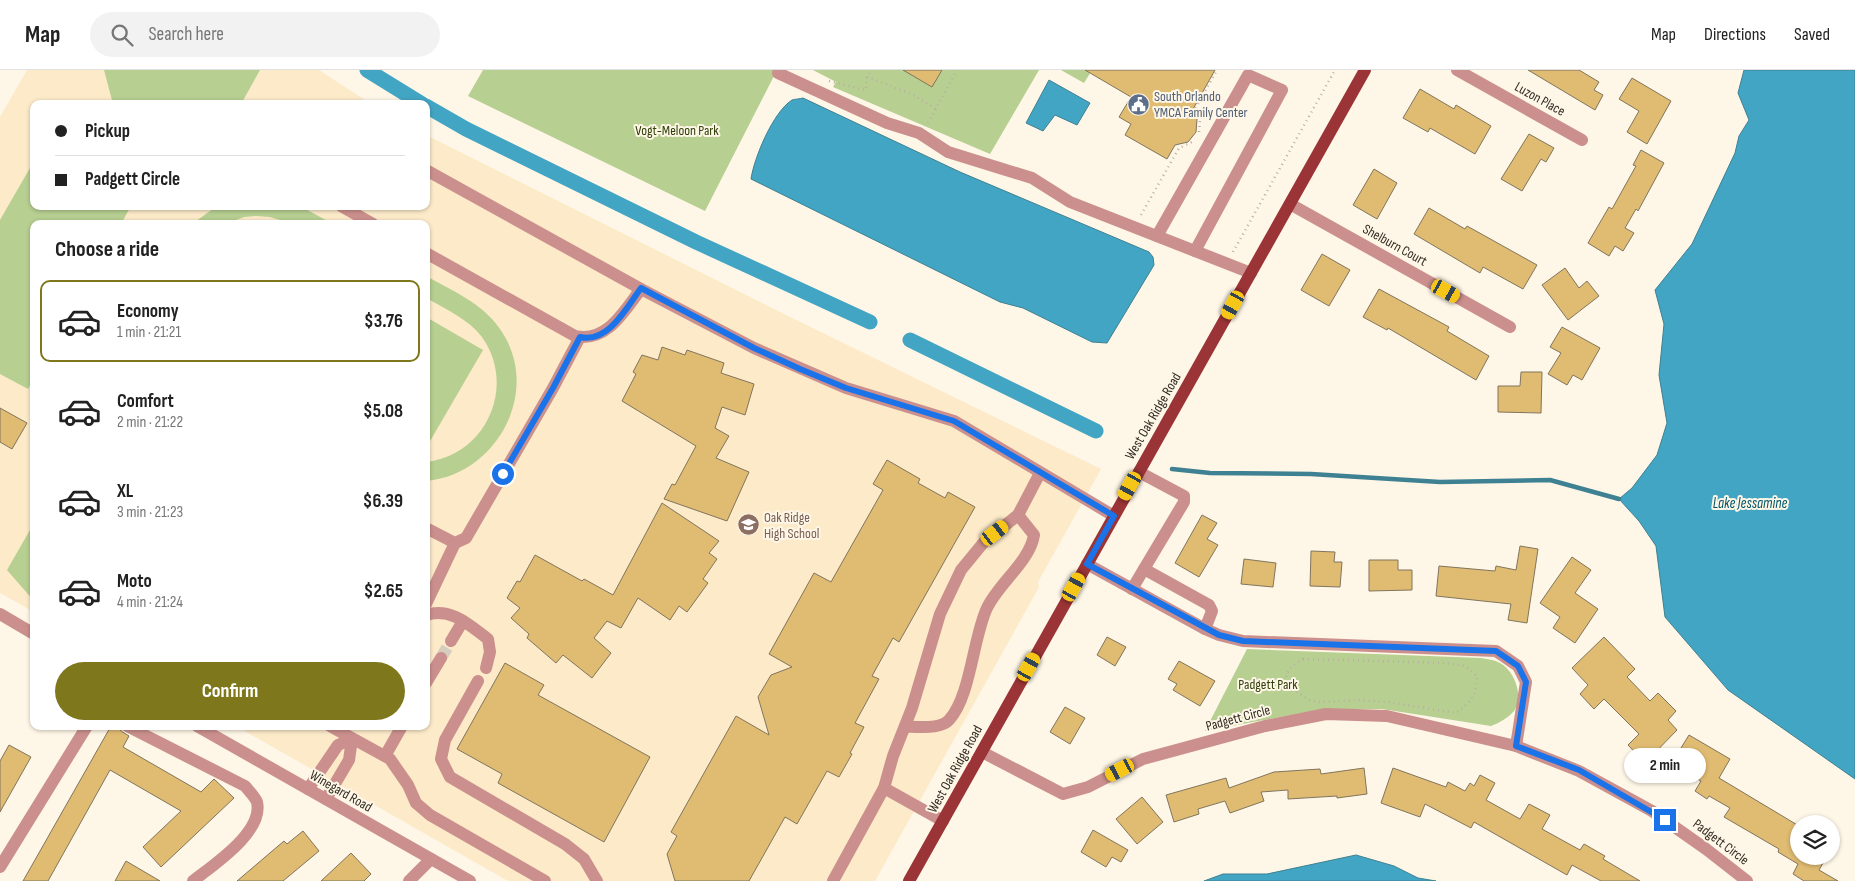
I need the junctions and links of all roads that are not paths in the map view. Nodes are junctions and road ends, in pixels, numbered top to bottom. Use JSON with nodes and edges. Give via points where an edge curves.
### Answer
{"nodes":[{"id":1,"x":779,"y":70,"type":"edge"},
{"id":2,"x":1365,"y":70,"type":"edge"},
{"id":3,"x":1456,"y":70,"type":"edge"},
{"id":4,"x":1582,"y":140,"type":"dead end"},
{"id":5,"x":430,"y":172,"type":"edge"},
{"id":6,"x":1290,"y":204,"type":"junction"},
{"id":7,"x":348,"y":210,"type":"edge"},
{"id":8,"x":366,"y":220,"type":"edge"},
{"id":9,"x":1157,"y":236,"type":"junction"},
{"id":10,"x":1194,"y":251,"type":"junction"},
{"id":11,"x":430,"y":255,"type":"edge"},
{"id":12,"x":1251,"y":273,"type":"junction"},
{"id":13,"x":641,"y":288,"type":"junction"},
{"id":14,"x":1510,"y":327,"type":"dead end"},
{"id":15,"x":580,"y":337,"type":"junction"},
{"id":16,"x":1139,"y":472,"type":"junction"},
{"id":17,"x":1040,"y":473,"type":"junction"},
{"id":18,"x":1018,"y":515,"type":"junction"},
{"id":19,"x":1114,"y":516,"type":"junction"},
{"id":20,"x":430,"y":530,"type":"edge"},
{"id":21,"x":455,"y":543,"type":"junction"},
{"id":22,"x":1087,"y":564,"type":"junction"},
{"id":23,"x":1144,"y":569,"type":"junction"},
{"id":24,"x":1132,"y":589,"type":"junction"},
{"id":25,"x":430,"y":596,"type":"edge"},
{"id":26,"x":0,"y":614,"type":"edge"},
{"id":27,"x":430,"y":614,"type":"edge"},
{"id":28,"x":463,"y":621,"type":"junction"},
{"id":29,"x":1205,"y":629,"type":"junction"},
{"id":30,"x":30,"y":632,"type":"edge"},
{"id":31,"x":451,"y":641,"type":"tunnel mouth"},
{"id":32,"x":441,"y":658,"type":"tunnel mouth"},
{"id":33,"x":486,"y":668,"type":"dead end"},
{"id":34,"x":430,"y":676,"type":"edge"},
{"id":35,"x":478,"y":681,"type":"dead end"},
{"id":36,"x":905,"y":727,"type":"junction"},
{"id":37,"x":85,"y":730,"type":"edge"},
{"id":38,"x":135,"y":730,"type":"edge"},
{"id":39,"x":204,"y":730,"type":"edge"},
{"id":40,"x":400,"y":730,"type":"edge"},
{"id":41,"x":351,"y":734,"type":"edge"},
{"id":42,"x":1516,"y":746,"type":"junction"},
{"id":43,"x":982,"y":752,"type":"junction"},
{"id":44,"x":385,"y":756,"type":"junction"},
{"id":45,"x":884,"y":788,"type":"junction"},
{"id":46,"x":308,"y":790,"type":"junction"},
{"id":47,"x":326,"y":799,"type":"junction"},
{"id":48,"x":943,"y":821,"type":"junction"},
{"id":49,"x":431,"y":859,"type":"junction"},
{"id":50,"x":0,"y":867,"type":"edge"},
{"id":51,"x":193,"y":881,"type":"edge"},
{"id":52,"x":409,"y":881,"type":"edge"},
{"id":53,"x":470,"y":881,"type":"edge"},
{"id":54,"x":545,"y":881,"type":"edge"},
{"id":55,"x":597,"y":881,"type":"edge"},
{"id":56,"x":833,"y":881,"type":"edge"},
{"id":57,"x":909,"y":881,"type":"edge"},
{"id":58,"x":1747,"y":881,"type":"edge"}],
"edges":[{"from":1,"to":9,"type":"street","via":[[778,73],[886,123],[919,134],[948,152],[1032,178],[1070,202]]},
{"from":2,"to":6,"type":"main road","name":"West Oak Ridge Road"},
{"from":3,"to":4,"type":"street","name":"Luzon Place"},
{"from":5,"to":13,"type":"street"},
{"from":6,"to":12,"type":"main road","name":"West Oak Ridge Road"},
{"from":6,"to":14,"type":"street","name":"Shelburn Court"},
{"from":7,"to":8,"type":"street"},
{"from":9,"to":10,"type":"street"},
{"from":9,"to":10,"type":"street","via":[[1248,75],[1282,90]]},
{"from":10,"to":12,"type":"street"},
{"from":11,"to":15,"type":"street"},
{"from":12,"to":16,"type":"main road","name":"West Oak Ridge Road"},
{"from":13,"to":15,"type":"street","via":[[608,330],[596,336]]},
{"from":13,"to":17,"type":"street","via":[[800,369],[846,388],[954,421]]},
{"from":15,"to":21,"type":"street","via":[[466,538]]},
{"from":16,"to":19,"type":"main road","name":"West Oak Ridge Road"},
{"from":16,"to":23,"type":"street","via":[[1184,496],[1184,502]]},
{"from":17,"to":18,"type":"street"},
{"from":17,"to":19,"type":"street"},
{"from":18,"to":36,"type":"street","via":[[984,542],[961,570],[940,614]]},
{"from":18,"to":36,"type":"street","via":[[1034,536],[1032,546],[986,609],[958,703],[949,720],[942,725]]},
{"from":19,"to":22,"type":"main road","name":"West Oak Ridge Road"},
{"from":20,"to":21,"type":"street"},
{"from":21,"to":25,"type":"street"},
{"from":22,"to":24,"type":"street"},
{"from":22,"to":43,"type":"main road","name":"West Oak Ridge Road"},
{"from":23,"to":24,"type":"street"},
{"from":23,"to":29,"type":"street","via":[[1209,605],[1212,611]]},
{"from":24,"to":29,"type":"street"},
{"from":26,"to":30,"type":"street"},
{"from":27,"to":28,"type":"street","via":[[448,612]]},
{"from":28,"to":31,"type":"street"},
{"from":28,"to":33,"type":"street","via":[[488,640],[490,652]]},
{"from":29,"to":42,"type":"street","via":[[1243,641],[1496,651],[1518,666],[1526,682]]},
{"from":32,"to":34,"type":"street"},
{"from":35,"to":55,"type":"street","via":[[445,740],[441,759],[450,777],[565,844],[584,859]]},
{"from":36,"to":45,"type":"street"},
{"from":37,"to":50,"type":"street"},
{"from":38,"to":51,"type":"street","via":[[245,786],[257,801],[257,811],[245,838]]},
{"from":39,"to":46,"type":"street","name":"Winegard Road"},
{"from":40,"to":44,"type":"street"},
{"from":41,"to":44,"type":"street"},
{"from":41,"to":46,"type":"street","via":[[338,746]]},
{"from":41,"to":47,"type":"street","via":[[349,760]]},
{"from":42,"to":43,"type":"street","name":"Padgett Circle","via":[[1387,716],[1326,714],[1264,726],[1143,760],[1063,794]]},
{"from":42,"to":58,"type":"street","name":"Padgett Circle","via":[[1579,770],[1652,811]]},
{"from":43,"to":48,"type":"main road","name":"West Oak Ridge Road"},
{"from":44,"to":54,"type":"street","via":[[408,785],[416,803],[430,815]]},
{"from":45,"to":48,"type":"street"},
{"from":45,"to":56,"type":"street"},
{"from":46,"to":47,"type":"street","name":"Winegard Road"},
{"from":47,"to":49,"type":"street","name":"Winegard Road"},
{"from":48,"to":57,"type":"main road","name":"West Oak Ridge Road"},
{"from":49,"to":52,"type":"street"},
{"from":49,"to":53,"type":"street","name":"Winegard Road"}]}
